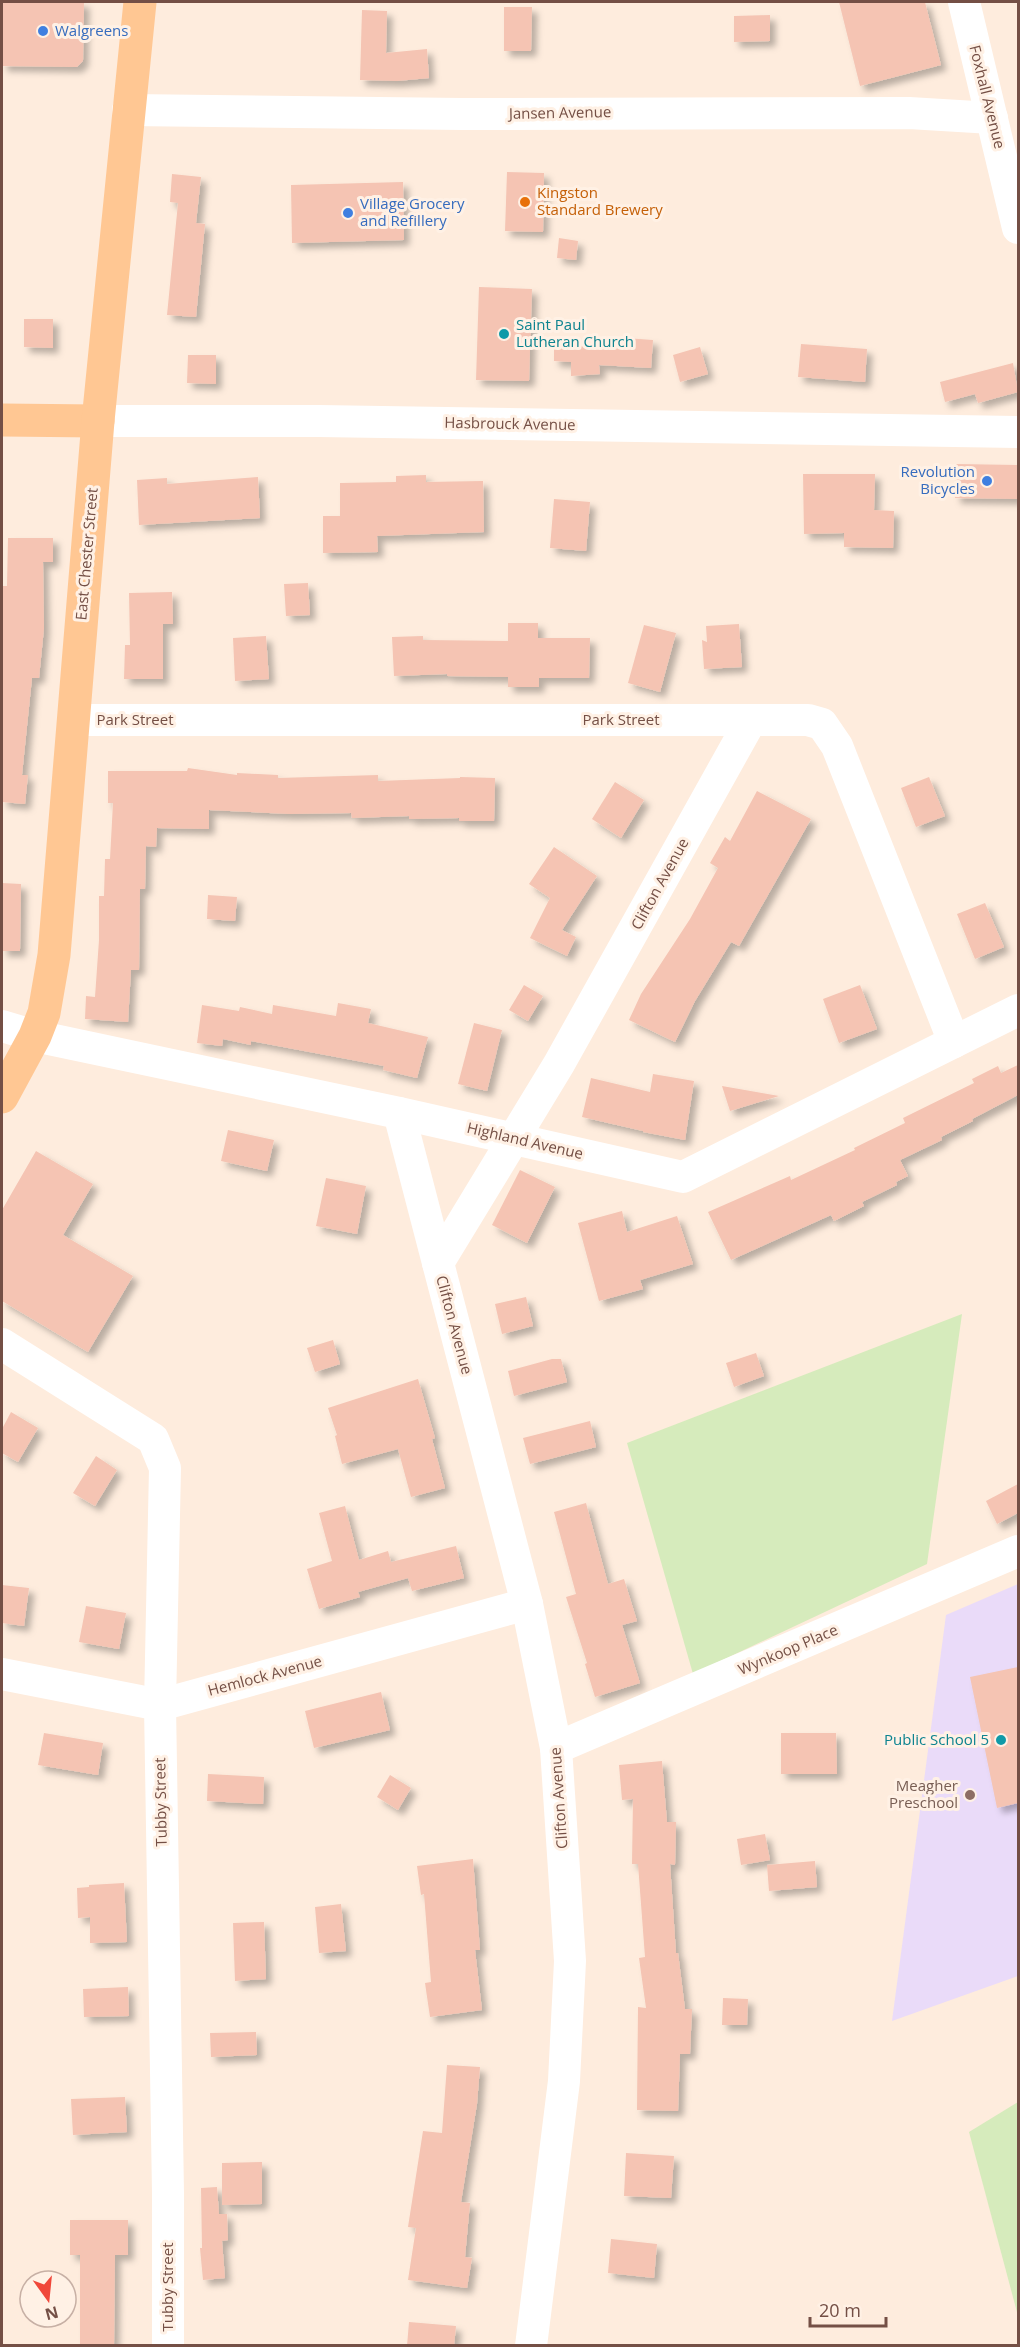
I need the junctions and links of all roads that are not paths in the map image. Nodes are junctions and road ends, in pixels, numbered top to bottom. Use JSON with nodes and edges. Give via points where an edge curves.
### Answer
{"nodes":[{"id":1,"x":140,"y":2,"type":"edge"},
{"id":2,"x":964,"y":2,"type":"edge"},
{"id":3,"x":128,"y":110,"type":"junction"},
{"id":4,"x":992,"y":118,"type":"junction"},
{"id":5,"x":1018,"y":228,"type":"edge"},
{"id":6,"x":2,"y":420,"type":"edge"},
{"id":7,"x":98,"y":421,"type":"junction"},
{"id":8,"x":1018,"y":432,"type":"edge"},
{"id":9,"x":74,"y":720,"type":"junction"},
{"id":10,"x":751,"y":720,"type":"junction"},
{"id":11,"x":1018,"y":1010,"type":"edge"},
{"id":12,"x":2,"y":1026,"type":"edge"},
{"id":13,"x":35,"y":1036,"type":"junction"},
{"id":14,"x":954,"y":1042,"type":"junction"},
{"id":15,"x":2,"y":1097,"type":"edge"},
{"id":16,"x":399,"y":1113,"type":"junction"},
{"id":17,"x":514,"y":1139,"type":"junction"},
{"id":18,"x":438,"y":1263,"type":"junction"},
{"id":19,"x":2,"y":1344,"type":"edge"},
{"id":20,"x":1018,"y":1551,"type":"edge"},
{"id":21,"x":527,"y":1604,"type":"junction"},
{"id":22,"x":2,"y":1674,"type":"edge"},
{"id":23,"x":160,"y":1705,"type":"junction"},
{"id":24,"x":556,"y":1748,"type":"junction"},
{"id":25,"x":168,"y":2346,"type":"edge"},
{"id":26,"x":531,"y":2346,"type":"edge"}],
"edges":[{"from":1,"to":3,"type":"main road","name":"East Chester Street"},
{"from":2,"to":4,"type":"street","name":"Foxhall Avenue"},
{"from":3,"to":4,"type":"street","name":"Jansen Avenue","via":[[909,113]]},
{"from":3,"to":7,"type":"main road","name":"East Chester Street"},
{"from":4,"to":5,"type":"street","name":"Foxhall Avenue"},
{"from":6,"to":7,"type":"main road","name":"Hasbrouck Avenue"},
{"from":7,"to":8,"type":"street","name":"Hasbrouck Avenue"},
{"from":7,"to":9,"type":"main road","name":"East Chester Street"},
{"from":9,"to":10,"type":"street","name":"Park Street"},
{"from":9,"to":13,"type":"main road","name":"East Chester Street","via":[[54,955],[44,1013]]},
{"from":10,"to":14,"type":"street","name":"Park Street","via":[[808,720],[822,724],[837,746]]},
{"from":10,"to":17,"type":"street","name":"Clifton Avenue"},
{"from":11,"to":14,"type":"street","name":"Highland Avenue"},
{"from":12,"to":13,"type":"street","name":"Highland Avenue"},
{"from":13,"to":15,"type":"main road","name":"East Chester Street"},
{"from":13,"to":16,"type":"street","name":"Highland Avenue"},
{"from":14,"to":17,"type":"street","name":"Highland Avenue","via":[[683,1177]]},
{"from":16,"to":17,"type":"street","name":"Highland Avenue"},
{"from":16,"to":18,"type":"street","name":"Clifton Avenue"},
{"from":17,"to":18,"type":"street","name":"Clifton Avenue"},
{"from":18,"to":21,"type":"street","name":"Clifton Avenue"},
{"from":19,"to":23,"type":"street","name":"Tubby Street","via":[[153,1439],[165,1468]]},
{"from":20,"to":24,"type":"street","name":"Wynkoop Place"},
{"from":21,"to":23,"type":"street","name":"Hemlock Avenue"},
{"from":21,"to":24,"type":"street","name":"Clifton Avenue"},
{"from":22,"to":23,"type":"street","name":"Hemlock Avenue"},
{"from":23,"to":25,"type":"street","name":"Tubby Street"},
{"from":24,"to":26,"type":"street","name":"Clifton Avenue","via":[[570,1961],[564,2080]]}]}
